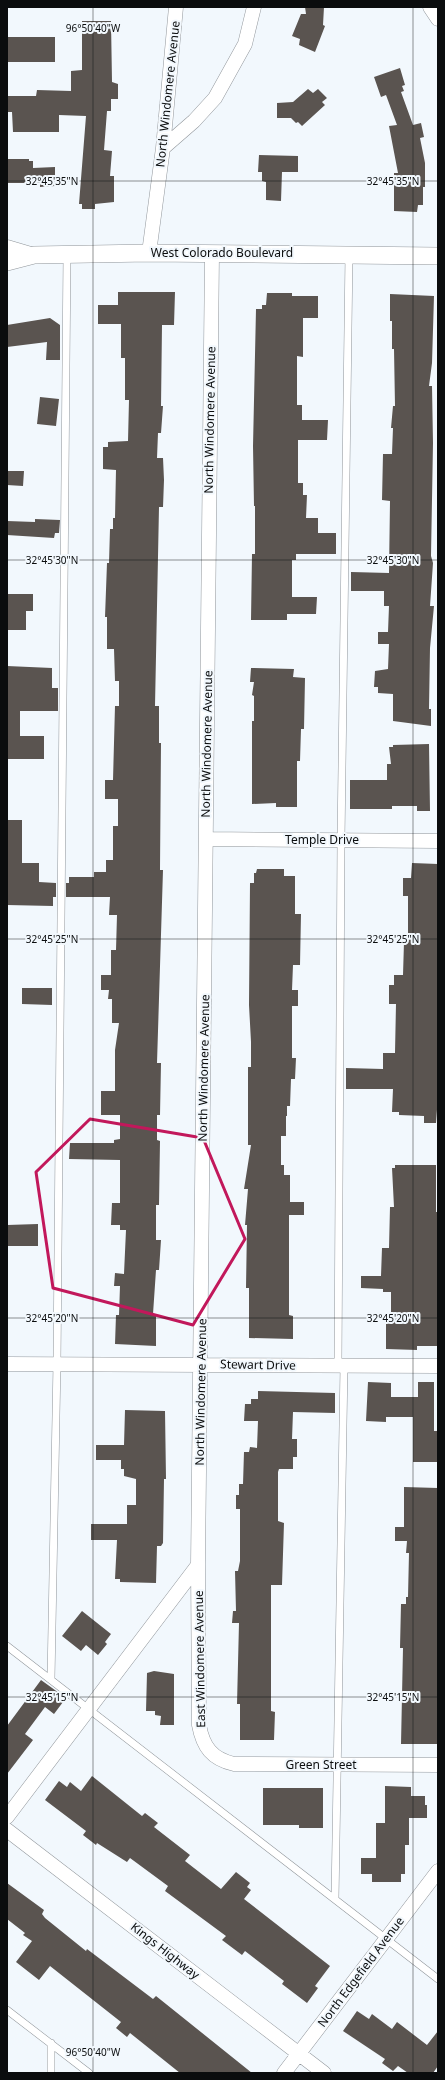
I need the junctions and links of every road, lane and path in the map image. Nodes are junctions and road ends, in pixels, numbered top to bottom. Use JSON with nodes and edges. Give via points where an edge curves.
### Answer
{"nodes":[{"id":1,"x":176,"y":7,"type":"edge"},
{"id":2,"x":254,"y":7,"type":"edge"},
{"id":3,"x":430,"y":7,"type":"edge"},
{"id":4,"x":438,"y":19,"type":"edge"},
{"id":5,"x":163,"y":148,"type":"junction"},
{"id":6,"x":7,"y":247,"type":"edge"},
{"id":7,"x":149,"y":253,"type":"junction"},
{"id":8,"x":212,"y":254,"type":"junction"},
{"id":9,"x":349,"y":254,"type":"junction"},
{"id":10,"x":34,"y":255,"type":"junction"},
{"id":11,"x":67,"y":255,"type":"junction"},
{"id":12,"x":438,"y":256,"type":"edge"},
{"id":13,"x":7,"y":262,"type":"edge"},
{"id":14,"x":206,"y":839,"type":"junction"},
{"id":15,"x":341,"y":840,"type":"junction"},
{"id":16,"x":438,"y":840,"type":"edge"},
{"id":17,"x":57,"y":1363,"type":"junction"},
{"id":18,"x":7,"y":1364,"type":"edge"},
{"id":19,"x":201,"y":1364,"type":"junction"},
{"id":20,"x":341,"y":1366,"type":"junction"},
{"id":21,"x":438,"y":1366,"type":"edge"},
{"id":22,"x":198,"y":1565,"type":"junction"},
{"id":23,"x":7,"y":1646,"type":"edge"},
{"id":24,"x":51,"y":1679,"type":"junction"},
{"id":25,"x":89,"y":1708,"type":"junction"},
{"id":26,"x":209,"y":1750,"type":"joint"},
{"id":27,"x":338,"y":1765,"type":"junction"},
{"id":28,"x":438,"y":1765,"type":"edge"},
{"id":29,"x":7,"y":1817,"type":"edge"},
{"id":30,"x":7,"y":1830,"type":"edge"},
{"id":31,"x":438,"y":1871,"type":"edge"},
{"id":32,"x":335,"y":1899,"type":"junction"},
{"id":33,"x":386,"y":1939,"type":"junction"},
{"id":34,"x":438,"y":1979,"type":"edge"},
{"id":35,"x":7,"y":2010,"type":"edge"},
{"id":36,"x":51,"y":2043,"type":"junction"},
{"id":37,"x":298,"y":2054,"type":"junction"},
{"id":38,"x":51,"y":2073,"type":"edge"},
{"id":39,"x":89,"y":2073,"type":"edge"},
{"id":40,"x":284,"y":2073,"type":"edge"},
{"id":41,"x":324,"y":2073,"type":"edge"}],
"edges":[{"from":1,"to":5,"type":"street","name":"North Windomere Avenue"},
{"from":2,"to":5,"type":"street","via":[[245,44],[215,98],[194,121]]},
{"from":3,"to":4,"type":"street"},
{"from":5,"to":7,"type":"street","name":"North Windomere Avenue"},
{"from":6,"to":10,"type":"street"},
{"from":7,"to":8,"type":"street","name":"West Colorado Boulevard"},
{"from":7,"to":11,"type":"street","name":"West Colorado Boulevard"},
{"from":8,"to":9,"type":"street","name":"West Colorado Boulevard"},
{"from":8,"to":14,"type":"street","name":"North Windomere Avenue"},
{"from":9,"to":12,"type":"street","name":"West Colorado Boulevard"},
{"from":9,"to":15,"type":"lane"},
{"from":10,"to":11,"type":"street","name":"West Colorado Boulevard"},
{"from":10,"to":13,"type":"street","name":"West Colorado Boulevard"},
{"from":11,"to":17,"type":"lane"},
{"from":14,"to":15,"type":"street","name":"Temple Drive"},
{"from":14,"to":19,"type":"street","name":"North Windomere Avenue"},
{"from":15,"to":16,"type":"street","name":"Temple Drive"},
{"from":15,"to":20,"type":"lane"},
{"from":17,"to":18,"type":"street","name":"Stewart Drive"},
{"from":17,"to":19,"type":"street","name":"Stewart Drive"},
{"from":17,"to":24,"type":"lane"},
{"from":19,"to":20,"type":"street","name":"Stewart Drive"},
{"from":19,"to":22,"type":"street","name":"North Windomere Avenue"},
{"from":20,"to":21,"type":"street","name":"Stewart Drive"},
{"from":20,"to":27,"type":"lane"},
{"from":22,"to":25,"type":"street"},
{"from":22,"to":26,"type":"street","name":"East Windomere Avenue","via":[[199,1725],[202,1739]]},
{"from":23,"to":24,"type":"lane"},
{"from":24,"to":25,"type":"lane"},
{"from":25,"to":29,"type":"street"},
{"from":25,"to":32,"type":"lane"},
{"from":26,"to":27,"type":"street","name":"Green Street","via":[[222,1762],[234,1764]]},
{"from":27,"to":28,"type":"street","name":"Green Street"},
{"from":27,"to":32,"type":"lane"},
{"from":30,"to":37,"type":"street","name":"Kings Highway"},
{"from":31,"to":33,"type":"street","name":"North Edgefield Avenue"},
{"from":32,"to":33,"type":"lane"},
{"from":33,"to":34,"type":"lane"},
{"from":33,"to":37,"type":"street","name":"North Edgefield Avenue"},
{"from":35,"to":36,"type":"lane"},
{"from":36,"to":38,"type":"lane"},
{"from":36,"to":39,"type":"lane"},
{"from":37,"to":40,"type":"street","name":"North Edgefield Avenue"},
{"from":37,"to":41,"type":"street","name":"Kings Highway"}]}
